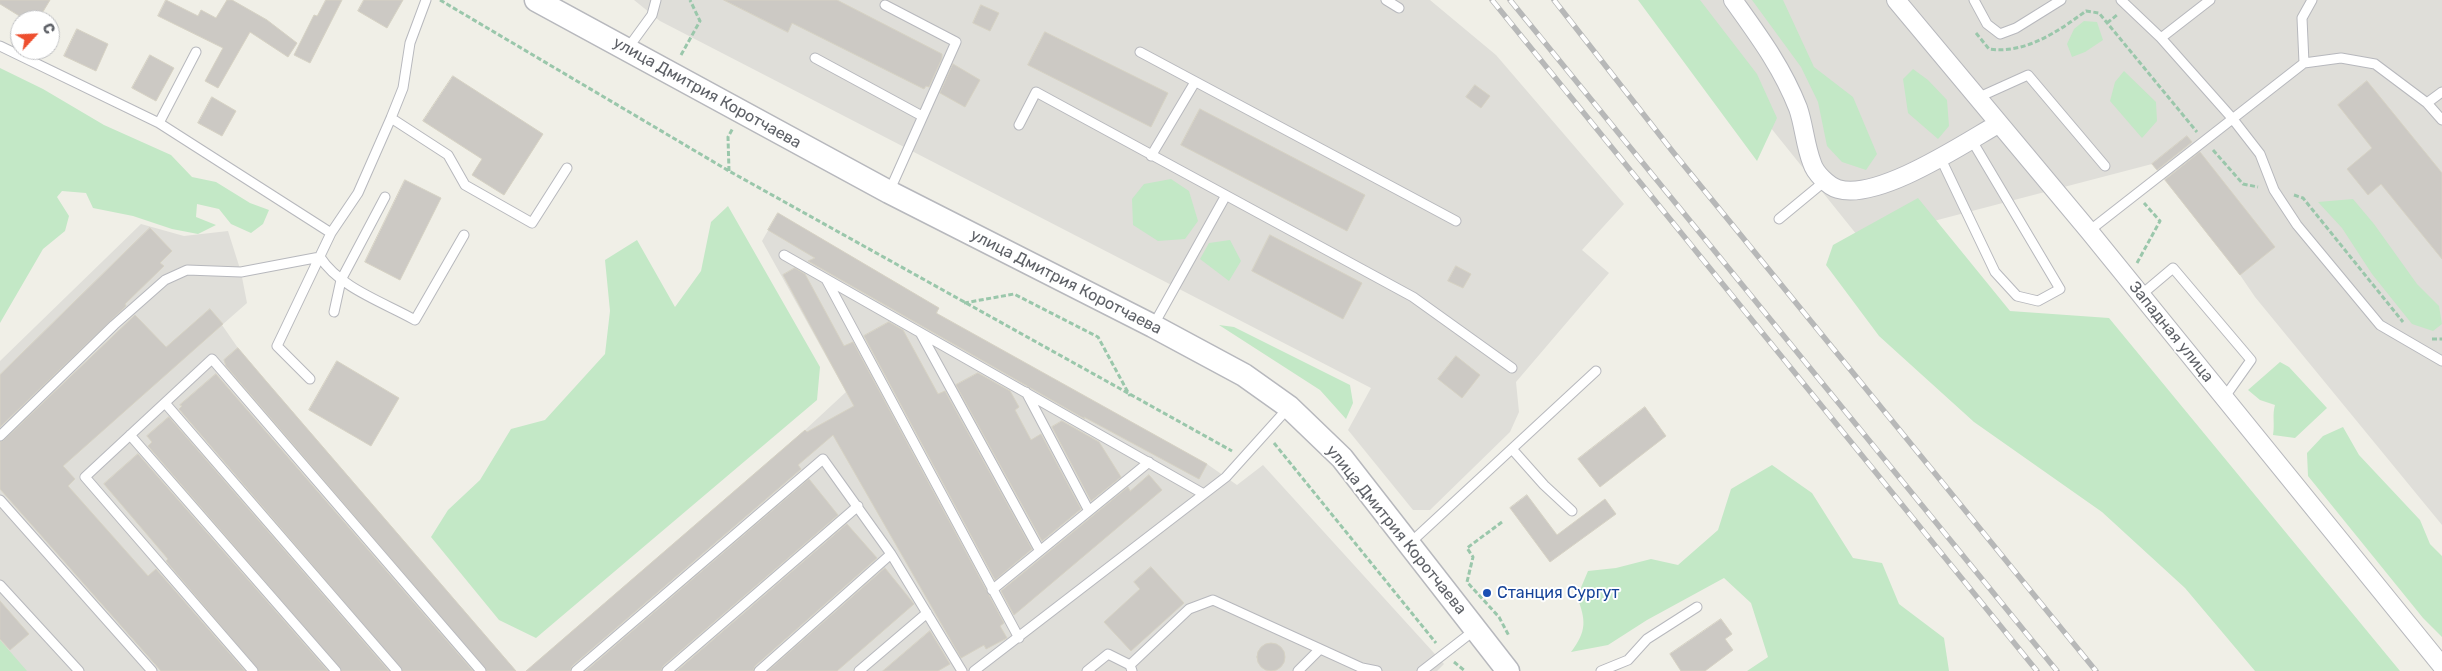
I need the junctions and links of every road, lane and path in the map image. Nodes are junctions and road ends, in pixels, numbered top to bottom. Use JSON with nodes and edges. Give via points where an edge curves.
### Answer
{"nodes":[{"id":1,"x":426,"y":0,"type":"edge"},
{"id":2,"x":440,"y":0,"type":"edge"},
{"id":3,"x":536,"y":0,"type":"edge"},
{"id":4,"x":656,"y":0,"type":"edge"},
{"id":5,"x":1386,"y":0,"type":"edge"},
{"id":6,"x":1733,"y":0,"type":"edge"},
{"id":7,"x":1896,"y":0,"type":"edge"},
{"id":8,"x":1974,"y":0,"type":"edge"},
{"id":9,"x":2061,"y":0,"type":"edge"},
{"id":10,"x":2121,"y":0,"type":"edge"},
{"id":11,"x":2210,"y":0,"type":"edge"},
{"id":12,"x":2312,"y":0,"type":"edge"},
{"id":13,"x":885,"y":5,"type":"dead end"},
{"id":14,"x":1398,"y":8,"type":"dead end"},
{"id":15,"x":2161,"y":38,"type":"junction"},
{"id":16,"x":0,"y":46,"type":"edge"},
{"id":17,"x":628,"y":48,"type":"junction"},
{"id":18,"x":196,"y":52,"type":"dead end"},
{"id":19,"x":1140,"y":52,"type":"dead end"},
{"id":20,"x":814,"y":58,"type":"dead end"},
{"id":21,"x":2304,"y":63,"type":"junction"},
{"id":22,"x":1195,"y":82,"type":"junction"},
{"id":23,"x":2442,"y":92,"type":"edge"},
{"id":24,"x":1977,"y":98,"type":"junction"},
{"id":25,"x":2427,"y":103,"type":"junction"},
{"id":26,"x":922,"y":116,"type":"junction"},
{"id":27,"x":391,"y":118,"type":"junction"},
{"id":28,"x":2232,"y":118,"type":"junction"},
{"id":29,"x":2442,"y":120,"type":"edge"},
{"id":30,"x":159,"y":123,"type":"junction"},
{"id":31,"x":1998,"y":124,"type":"junction"},
{"id":32,"x":1020,"y":126,"type":"dead end"},
{"id":33,"x":1971,"y":139,"type":"junction"},
{"id":34,"x":1151,"y":156,"type":"junction"},
{"id":35,"x":1940,"y":157,"type":"junction"},
{"id":36,"x":2105,"y":166,"type":"dead end"},
{"id":37,"x":567,"y":168,"type":"dead end"},
{"id":38,"x":1825,"y":181,"type":"junction"},
{"id":39,"x":889,"y":192,"type":"junction"},
{"id":40,"x":2137,"y":194,"type":"junction"},
{"id":41,"x":1225,"y":196,"type":"junction"},
{"id":42,"x":385,"y":197,"type":"dead end"},
{"id":43,"x":1779,"y":219,"type":"dead end"},
{"id":44,"x":1456,"y":222,"type":"dead end"},
{"id":45,"x":2089,"y":231,"type":"junction"},
{"id":46,"x":331,"y":233,"type":"junction"},
{"id":47,"x":464,"y":235,"type":"dead end"},
{"id":48,"x":784,"y":255,"type":"dead end"},
{"id":49,"x":320,"y":257,"type":"junction"},
{"id":50,"x":2124,"y":273,"type":"junction"},
{"id":51,"x":826,"y":279,"type":"junction"},
{"id":52,"x":341,"y":280,"type":"junction"},
{"id":53,"x":2141,"y":294,"type":"junction"},
{"id":54,"x":963,"y":303,"type":"junction"},
{"id":55,"x":334,"y":312,"type":"dead end"},
{"id":56,"x":1153,"y":326,"type":"junction"},
{"id":57,"x":921,"y":333,"type":"junction"},
{"id":58,"x":2442,"y":361,"type":"edge"},
{"id":59,"x":1512,"y":368,"type":"dead end"},
{"id":60,"x":1596,"y":371,"type":"dead end"},
{"id":61,"x":310,"y":379,"type":"dead end"},
{"id":62,"x":1026,"y":392,"type":"junction"},
{"id":63,"x":1131,"y":396,"type":"junction"},
{"id":64,"x":2224,"y":398,"type":"junction"},
{"id":65,"x":165,"y":403,"type":"junction"},
{"id":66,"x":1289,"y":406,"type":"junction"},
{"id":67,"x":130,"y":435,"type":"junction"},
{"id":68,"x":0,"y":436,"type":"edge"},
{"id":69,"x":1512,"y":448,"type":"junction"},
{"id":70,"x":1245,"y":456,"type":"junction"},
{"id":71,"x":1149,"y":462,"type":"junction"},
{"id":72,"x":1202,"y":493,"type":"junction"},
{"id":73,"x":0,"y":500,"type":"edge"},
{"id":74,"x":858,"y":506,"type":"junction"},
{"id":75,"x":1089,"y":511,"type":"junction"},
{"id":76,"x":1572,"y":511,"type":"dead end"},
{"id":77,"x":1502,"y":522,"type":"dead end"},
{"id":78,"x":1409,"y":544,"type":"junction"},
{"id":79,"x":1040,"y":551,"type":"junction"},
{"id":80,"x":891,"y":554,"type":"junction"},
{"id":81,"x":0,"y":585,"type":"edge"},
{"id":82,"x":992,"y":590,"type":"junction"},
{"id":83,"x":1697,"y":607,"type":"dead end"},
{"id":84,"x":927,"y":613,"type":"junction"},
{"id":85,"x":1476,"y":629,"type":"junction"},
{"id":86,"x":1019,"y":638,"type":"junction"},
{"id":87,"x":1511,"y":640,"type":"dead end"},
{"id":88,"x":1320,"y":649,"type":"junction"},
{"id":89,"x":1445,"y":653,"type":"junction"},
{"id":90,"x":2442,"y":666,"type":"edge"},
{"id":91,"x":1131,"y":668,"type":"edge"},
{"id":92,"x":79,"y":671,"type":"edge"},
{"id":93,"x":152,"y":671,"type":"edge"},
{"id":94,"x":253,"y":671,"type":"edge"},
{"id":95,"x":336,"y":671,"type":"edge"},
{"id":96,"x":397,"y":671,"type":"edge"},
{"id":97,"x":481,"y":671,"type":"edge"},
{"id":98,"x":576,"y":671,"type":"edge"},
{"id":99,"x":667,"y":671,"type":"edge"},
{"id":100,"x":759,"y":671,"type":"edge"},
{"id":101,"x":859,"y":671,"type":"edge"},
{"id":102,"x":962,"y":671,"type":"edge"},
{"id":103,"x":974,"y":671,"type":"edge"},
{"id":104,"x":1087,"y":671,"type":"edge"},
{"id":105,"x":1298,"y":671,"type":"edge"},
{"id":106,"x":1377,"y":671,"type":"edge"},
{"id":107,"x":1422,"y":671,"type":"edge"},
{"id":108,"x":1465,"y":671,"type":"edge"},
{"id":109,"x":1508,"y":671,"type":"edge"},
{"id":110,"x":1601,"y":671,"type":"edge"}],
"edges":[{"from":1,"to":27,"type":"lane","via":[[410,43],[403,88]]},
{"from":2,"to":54,"type":"path","via":[[730,171]]},
{"from":3,"to":17,"type":"street","name":"улица Дмитрия Коротчаева"},
{"from":4,"to":17,"type":"lane","via":[[652,15]]},
{"from":5,"to":14,"type":"lane"},
{"from":6,"to":38,"type":"street","via":[[1769,49],[1786,79],[1798,110],[1812,165]]},
{"from":7,"to":24,"type":"street","name":"Западная улица"},
{"from":8,"to":9,"type":"lane","via":[[1987,24],[2000,34],[2016,28]]},
{"from":10,"to":15,"type":"lane"},
{"from":11,"to":15,"type":"lane"},
{"from":12,"to":21,"type":"lane","via":[[2302,18]]},
{"from":13,"to":26,"type":"lane","via":[[956,42]]},
{"from":15,"to":28,"type":"lane"},
{"from":16,"to":30,"type":"lane"},
{"from":17,"to":39,"type":"street","name":"улица Дмитрия Коротчаева"},
{"from":18,"to":30,"type":"lane"},
{"from":19,"to":22,"type":"lane"},
{"from":20,"to":26,"type":"lane"},
{"from":21,"to":25,"type":"lane","via":[[2341,58],[2375,64]]},
{"from":21,"to":28,"type":"lane"},
{"from":22,"to":34,"type":"lane"},
{"from":22,"to":44,"type":"lane"},
{"from":23,"to":25,"type":"lane"},
{"from":24,"to":31,"type":"street","name":"Западная улица"},
{"from":24,"to":36,"type":"lane","via":[[2028,75]]},
{"from":25,"to":29,"type":"lane"},
{"from":26,"to":39,"type":"lane"},
{"from":27,"to":37,"type":"lane","via":[[448,155],[465,185],[532,223]]},
{"from":27,"to":46,"type":"lane","via":[[358,193]]},
{"from":28,"to":40,"type":"lane"},
{"from":28,"to":58,"type":"lane","via":[[2260,154],[2274,190],[2297,225],[2380,325]]},
{"from":30,"to":46,"type":"lane"},
{"from":31,"to":33,"type":"street"},
{"from":31,"to":45,"type":"street","name":"Западная улица"},
{"from":32,"to":34,"type":"lane","via":[[1036,92]]},
{"from":33,"to":35,"type":"street"},
{"from":33,"to":35,"type":"lane","via":[[2060,289],[2038,301],[2017,296],[1996,272]]},
{"from":34,"to":41,"type":"lane"},
{"from":35,"to":38,"type":"street","via":[[1874,188],[1857,191],[1838,189]]},
{"from":38,"to":43,"type":"lane"},
{"from":39,"to":56,"type":"street","name":"улица Дмитрия Коротчаева"},
{"from":40,"to":45,"type":"lane"},
{"from":40,"to":50,"type":"path","via":[[2160,221],[2137,263]]},
{"from":41,"to":56,"type":"lane"},
{"from":41,"to":59,"type":"lane","via":[[1412,297]]},
{"from":42,"to":52,"type":"lane"},
{"from":45,"to":50,"type":"street","name":"Западная улица"},
{"from":46,"to":49,"type":"lane"},
{"from":47,"to":52,"type":"lane","via":[[414,320]]},
{"from":48,"to":51,"type":"lane"},
{"from":49,"to":52,"type":"lane"},
{"from":49,"to":61,"type":"lane","via":[[277,346]]},
{"from":49,"to":68,"type":"lane","via":[[241,272],[186,270],[165,280]]},
{"from":50,"to":53,"type":"street","name":"Западная улица"},
{"from":51,"to":57,"type":"lane"},
{"from":51,"to":82,"type":"lane"},
{"from":52,"to":55,"type":"lane"},
{"from":53,"to":64,"type":"street","name":"Западная улица"},
{"from":53,"to":64,"type":"lane","via":[[2173,268],[2251,360]]},
{"from":54,"to":63,"type":"path"},
{"from":54,"to":63,"type":"path","via":[[1014,294],[1098,338]]},
{"from":56,"to":66,"type":"street","name":"улица Дмитрия Коротчаева","via":[[1244,376]]},
{"from":57,"to":62,"type":"lane"},
{"from":57,"to":79,"type":"lane"},
{"from":60,"to":69,"type":"lane"},
{"from":62,"to":71,"type":"lane"},
{"from":62,"to":75,"type":"lane"},
{"from":63,"to":70,"type":"path","via":[[1222,447]]},
{"from":64,"to":90,"type":"street","name":"Западная улица"},
{"from":65,"to":67,"type":"lane"},
{"from":65,"to":96,"type":"lane"},
{"from":65,"to":97,"type":"lane","via":[[212,359]]},
{"from":66,"to":70,"type":"lane"},
{"from":66,"to":78,"type":"street","name":"улица Дмитрия Коротчаева","via":[[1342,458]]},
{"from":67,"to":94,"type":"lane","via":[[85,476]]},
{"from":67,"to":95,"type":"lane"},
{"from":69,"to":76,"type":"lane"},
{"from":69,"to":78,"type":"lane"},
{"from":70,"to":72,"type":"lane","via":[[1226,476]]},
{"from":70,"to":89,"type":"path","via":[[1255,459],[1274,442]]},
{"from":71,"to":72,"type":"lane"},
{"from":71,"to":75,"type":"lane"},
{"from":72,"to":86,"type":"lane"},
{"from":73,"to":93,"type":"lane"},
{"from":74,"to":80,"type":"lane"},
{"from":74,"to":98,"type":"lane","via":[[823,459]]},
{"from":74,"to":99,"type":"lane"},
{"from":75,"to":79,"type":"lane"},
{"from":77,"to":87,"type":"path","via":[[1467,548],[1473,557],[1467,582],[1499,617]]},
{"from":78,"to":85,"type":"street","name":"улица Дмитрия Коротчаева"},
{"from":79,"to":82,"type":"lane"},
{"from":80,"to":84,"type":"lane"},
{"from":80,"to":100,"type":"lane"},
{"from":81,"to":92,"type":"lane"},
{"from":82,"to":86,"type":"lane"},
{"from":83,"to":110,"type":"lane","via":[[1647,639],[1628,660]]},
{"from":84,"to":101,"type":"lane"},
{"from":84,"to":102,"type":"lane"},
{"from":85,"to":89,"type":"lane"},
{"from":85,"to":109,"type":"street","name":"улица Дмитрия Коротчаева"},
{"from":86,"to":103,"type":"lane"},
{"from":88,"to":91,"type":"lane","via":[[1213,600],[1190,610]]},
{"from":88,"to":105,"type":"lane"},
{"from":88,"to":106,"type":"lane","via":[[1362,668]]},
{"from":89,"to":107,"type":"lane"},
{"from":89,"to":108,"type":"path"},
{"from":91,"to":104,"type":"lane","via":[[1108,654]]}]}
